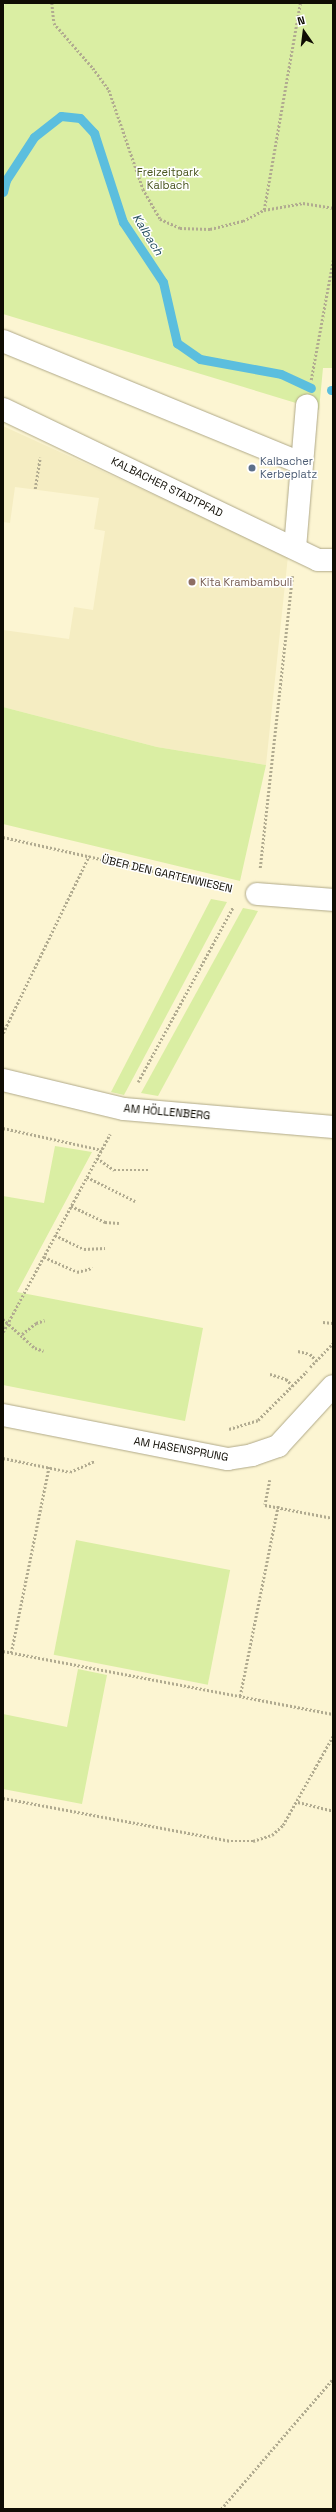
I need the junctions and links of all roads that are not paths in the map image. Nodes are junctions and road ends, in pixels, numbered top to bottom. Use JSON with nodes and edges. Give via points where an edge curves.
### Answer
{"nodes":[{"id":1,"x":3,"y":341,"type":"edge"},
{"id":2,"x":307,"y":406,"type":"dead end"},
{"id":3,"x":3,"y":409,"type":"edge"},
{"id":4,"x":301,"y":463,"type":"junction"},
{"id":5,"x":295,"y":548,"type":"junction"},
{"id":6,"x":333,"y":560,"type":"edge"},
{"id":7,"x":257,"y":894,"type":"road end"},
{"id":8,"x":333,"y":900,"type":"edge"},
{"id":9,"x":3,"y":1080,"type":"edge"},
{"id":10,"x":333,"y":1127,"type":"edge"},
{"id":11,"x":333,"y":1386,"type":"edge"},
{"id":12,"x":3,"y":1415,"type":"edge"}],
"edges":[{"from":1,"to":4,"type":"street"},
{"from":2,"to":4,"type":"street"},
{"from":3,"to":5,"type":"street","name":"KALBACHER STADTPFAD"},
{"from":4,"to":5,"type":"street"},
{"from":5,"to":6,"type":"street","name":"KALBACHER STADTPFAD","via":[[318,560]]},
{"from":7,"to":8,"type":"street"},
{"from":9,"to":10,"type":"street","name":"AM HÖLLENBERG","via":[[124,1108]]},
{"from":11,"to":12,"type":"street","name":"AM HASENSPRUNG","via":[[278,1446],[252,1455],[228,1459]]}]}
